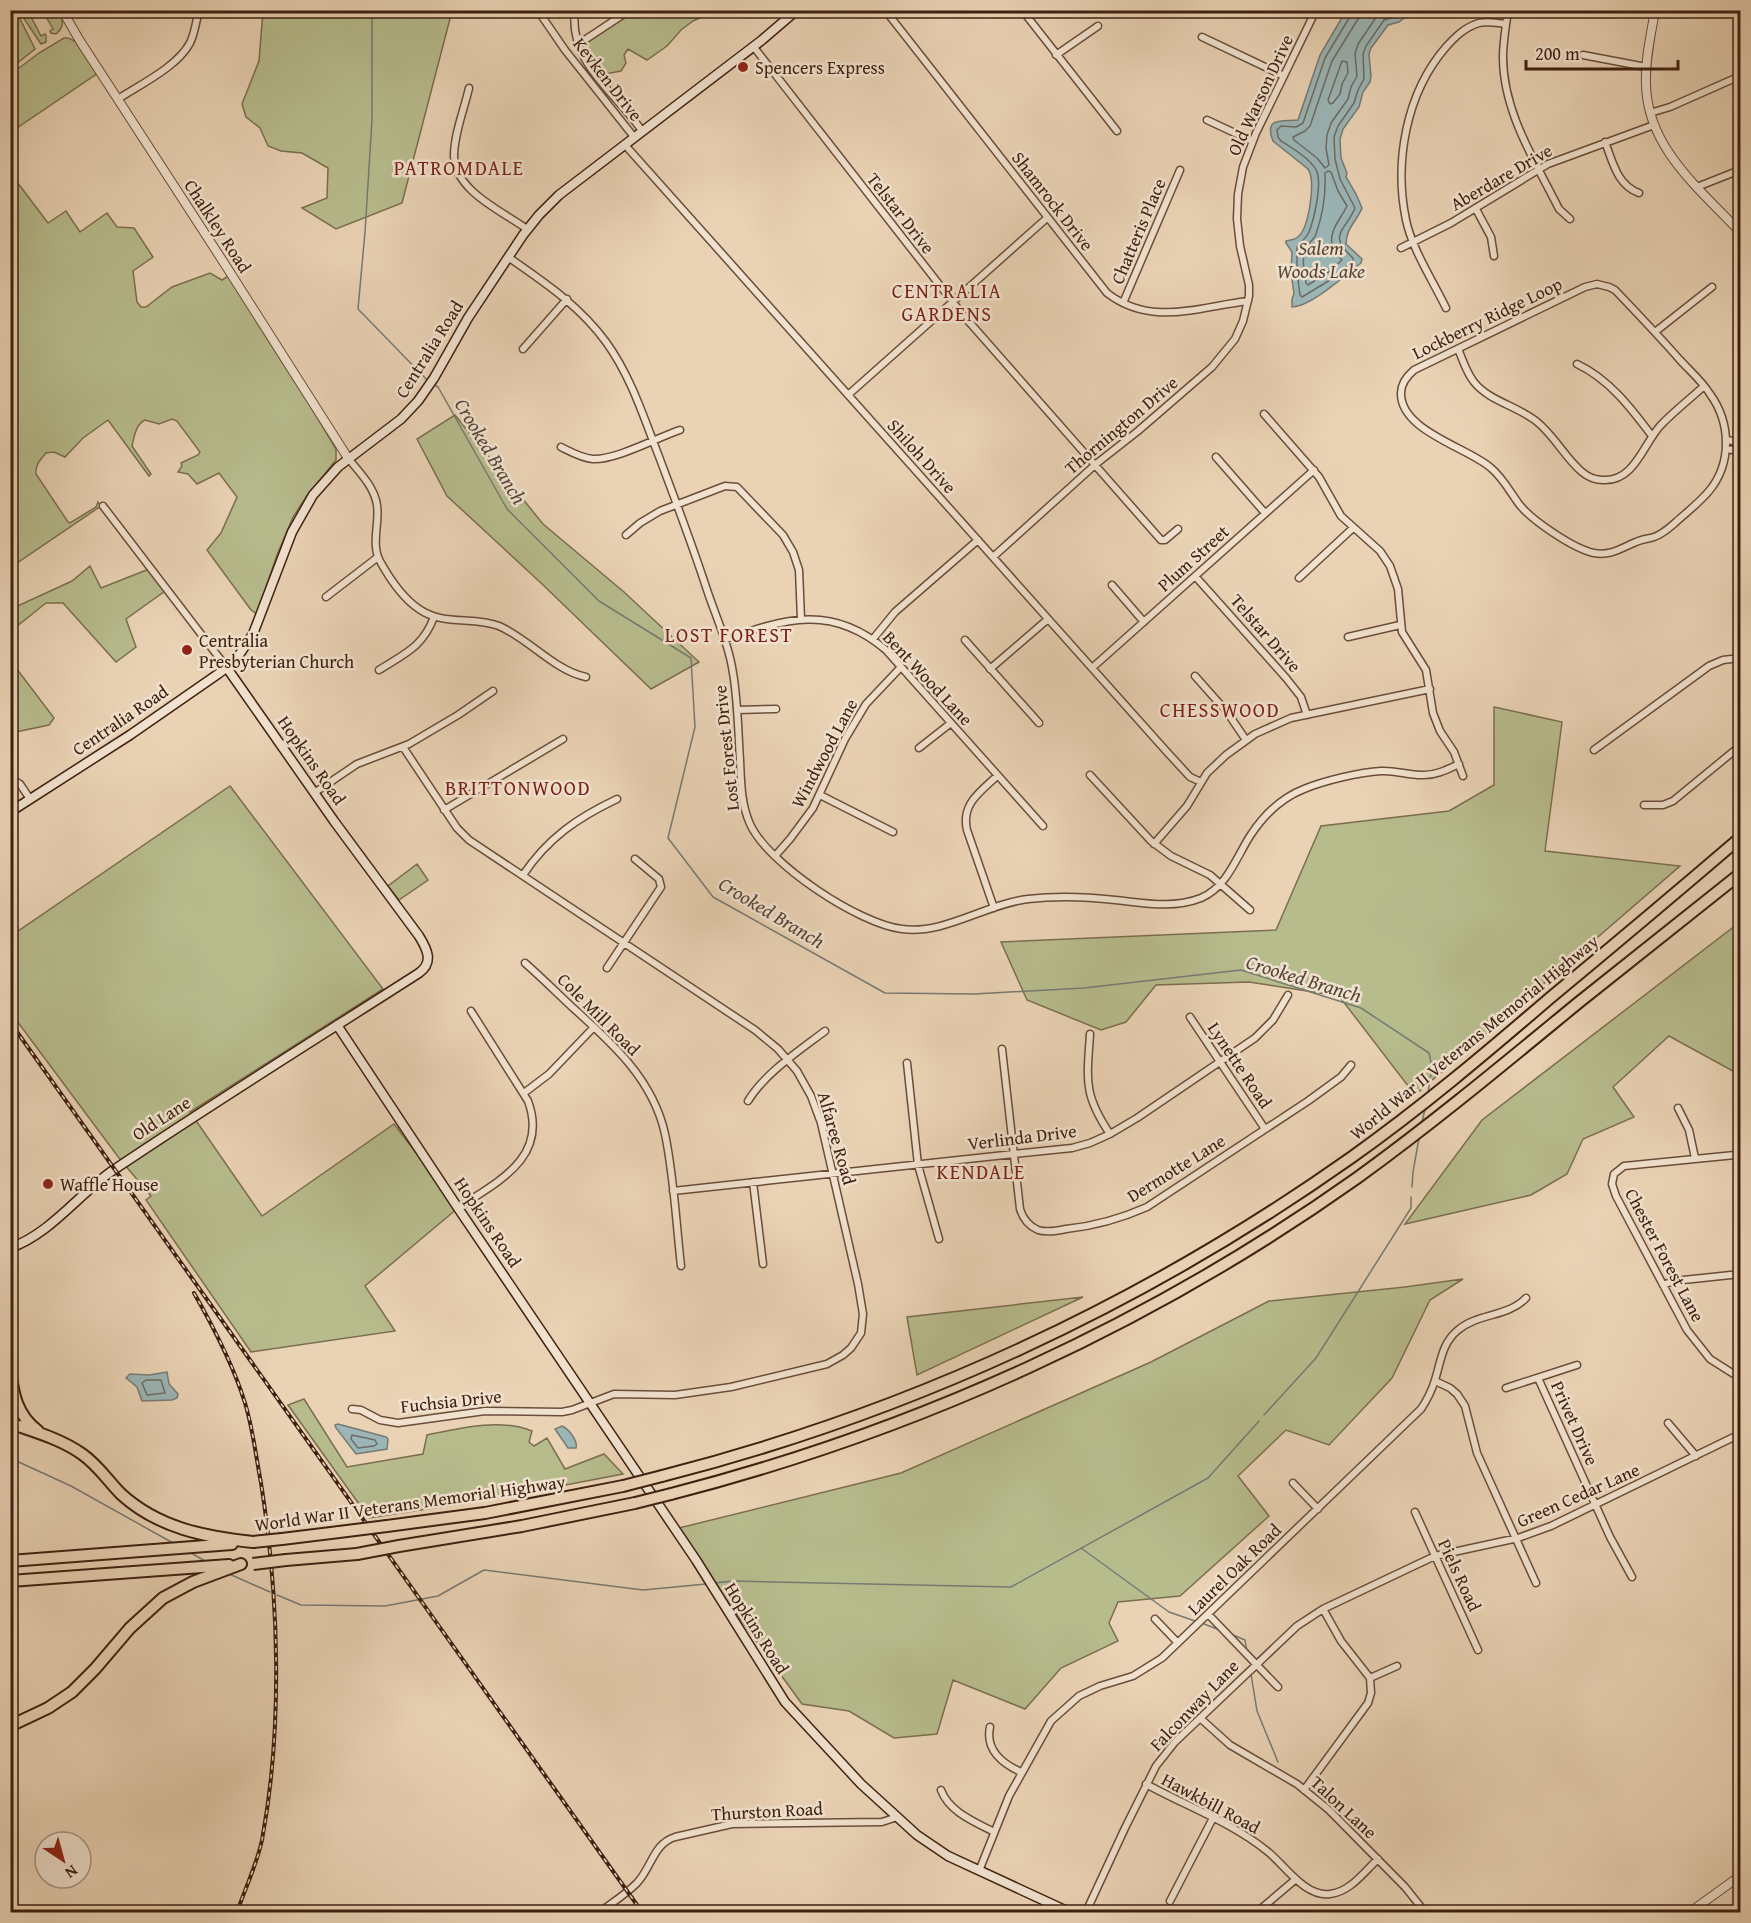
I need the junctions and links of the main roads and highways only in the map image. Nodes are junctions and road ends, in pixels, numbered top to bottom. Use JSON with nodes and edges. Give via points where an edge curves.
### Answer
{"nodes":[{"id":1,"x":797,"y":10,"type":"edge"},
{"id":2,"x":227,"y":668,"type":"junction"},
{"id":3,"x":10,"y":812,"type":"edge"},
{"id":4,"x":1740,"y":838,"type":"edge"},
{"id":5,"x":1740,"y":874,"type":"edge"},
{"id":6,"x":337,"y":1025,"type":"junction"},
{"id":7,"x":10,"y":1248,"type":"edge"},
{"id":8,"x":10,"y":1369,"type":"edge"},
{"id":9,"x":10,"y":1423,"type":"edge"},
{"id":10,"x":44,"y":1435,"type":"junction"},
{"id":11,"x":253,"y":1542,"type":"junction"},
{"id":12,"x":11,"y":1562,"type":"edge"},
{"id":13,"x":247,"y":1564,"type":"junction"},
{"id":14,"x":11,"y":1581,"type":"edge"},
{"id":15,"x":10,"y":1726,"type":"edge"},
{"id":16,"x":1069,"y":1912,"type":"edge"}],
"edges":[{"from":1,"to":2,"type":"main road","name":"Centralia Road","via":[[538,215],[463,326],[426,391],[401,420],[348,458],[313,495],[284,551],[253,634]]},
{"from":2,"to":3,"type":"main road","name":"Centralia Road"},
{"from":2,"to":6,"type":"main road","name":"Hopkins Road","via":[[428,953],[423,971]]},
{"from":4,"to":11,"type":"highway","name":"World War II Veterans Memorial Highway","bridge":true,"via":[[1397,1124],[1299,1194],[1094,1314],[928,1389],[799,1437],[662,1476],[485,1513]]},
{"from":5,"to":13,"type":"highway","name":"World War II Veterans Memorial Highway","bridge":true,"via":[[1414,1135],[1312,1208],[1205,1275],[1024,1369],[854,1438],[671,1494],[542,1522],[357,1554]]},
{"from":6,"to":7,"type":"main road","name":"Old Lane","via":[[113,1171],[35,1235]]},
{"from":6,"to":16,"type":"main road","name":"Hopkins Road","via":[[710,1583],[785,1702],[841,1764],[930,1845]]},
{"from":8,"to":10,"type":"highway","via":[[19,1408]]},
{"from":9,"to":10,"type":"highway"},
{"from":10,"to":11,"type":"highway","via":[[83,1455],[122,1495],[157,1519],[198,1534]]},
{"from":11,"to":12,"type":"highway","name":"World War II Veterans Memorial Highway"},
{"from":13,"to":14,"type":"highway","name":"World War II Veterans Memorial Highway"},
{"from":13,"to":15,"type":"highway","via":[[193,1582],[163,1598],[72,1692]]}]}
